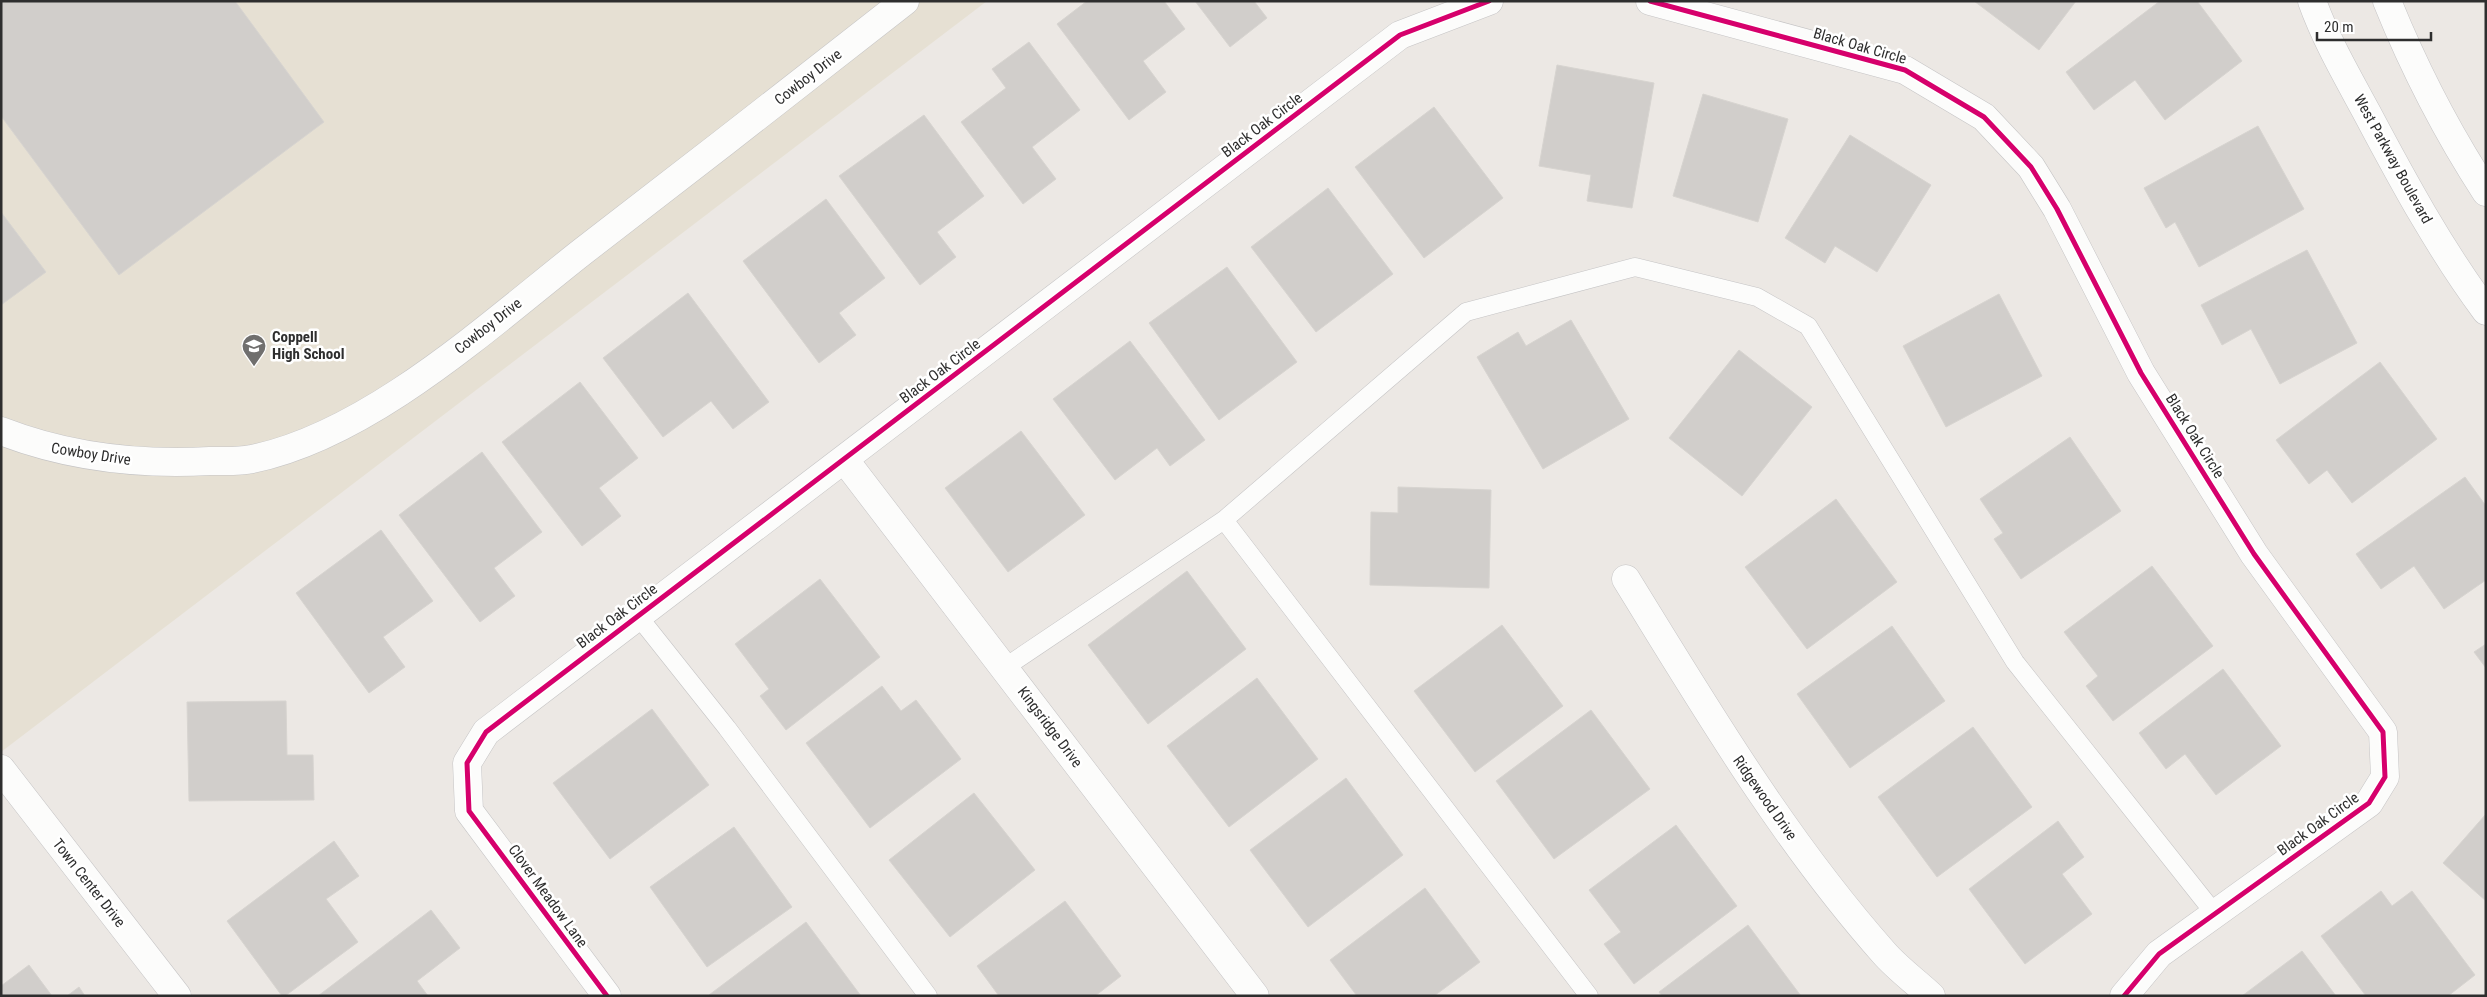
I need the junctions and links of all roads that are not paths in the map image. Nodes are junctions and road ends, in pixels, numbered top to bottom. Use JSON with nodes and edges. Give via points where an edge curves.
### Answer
{"nodes":[{"id":1,"x":905,"y":1,"type":"edge"},
{"id":2,"x":1489,"y":1,"type":"edge"},
{"id":3,"x":1650,"y":1,"type":"edge"},
{"id":4,"x":2312,"y":1,"type":"edge"},
{"id":5,"x":2387,"y":1,"type":"edge"},
{"id":6,"x":2486,"y":192,"type":"edge"},
{"id":7,"x":2486,"y":312,"type":"edge"},
{"id":8,"x":1,"y":431,"type":"edge"},
{"id":9,"x":844,"y":459,"type":"junction"},
{"id":10,"x":1224,"y":520,"type":"junction"},
{"id":11,"x":1626,"y":579,"type":"dead end"},
{"id":12,"x":638,"y":616,"type":"junction"},
{"id":13,"x":1004,"y":668,"type":"junction"},
{"id":14,"x":1,"y":769,"type":"edge"},
{"id":15,"x":470,"y":811,"type":"joint"},
{"id":16,"x":2215,"y":914,"type":"junction"},
{"id":17,"x":177,"y":996,"type":"edge"},
{"id":18,"x":607,"y":996,"type":"edge"},
{"id":19,"x":928,"y":996,"type":"edge"},
{"id":20,"x":1255,"y":996,"type":"edge"},
{"id":21,"x":1589,"y":996,"type":"edge"},
{"id":22,"x":1931,"y":996,"type":"edge"},
{"id":23,"x":2124,"y":996,"type":"edge"}],
"edges":[{"from":1,"to":8,"type":"street","name":"Cowboy Drive","via":[[442,361],[360,418],[306,442],[251,459],[180,463],[109,459],[38,445]]},
{"from":2,"to":9,"type":"street","name":"Black Oak Circle","via":[[1400,35]]},
{"from":3,"to":16,"type":"street","name":"Black Oak Circle","via":[[1904,70],[1984,117],[2031,167],[2057,209],[2141,373],[2233,521],[2383,732],[2385,776],[2369,803]]},
{"from":4,"to":7,"type":"street","name":"West Parkway Boulevard","via":[[2321,27],[2380,138],[2457,273]]},
{"from":5,"to":6,"type":"street","via":[[2408,52]]},
{"from":9,"to":12,"type":"street","name":"Black Oak Circle"},
{"from":9,"to":13,"type":"street","name":"Kingsridge Drive"},
{"from":10,"to":13,"type":"lane"},
{"from":10,"to":16,"type":"lane","via":[[1466,312],[1636,267],[1757,297],[1808,326],[2015,662]]},
{"from":10,"to":21,"type":"lane"},
{"from":11,"to":22,"type":"street","name":"Ridgewood Drive","via":[[1736,756],[1826,882],[1885,954]]},
{"from":12,"to":15,"type":"street","name":"Black Oak Circle","via":[[486,732],[467,763]]},
{"from":12,"to":19,"type":"lane","via":[[727,728]]},
{"from":13,"to":20,"type":"street","name":"Kingsridge Drive"},
{"from":14,"to":17,"type":"street","name":"Town Center Drive"},
{"from":15,"to":18,"type":"street","name":"Clover Meadow Lane"},
{"from":16,"to":23,"type":"street","name":"Black Oak Circle","via":[[2159,954]]}]}
